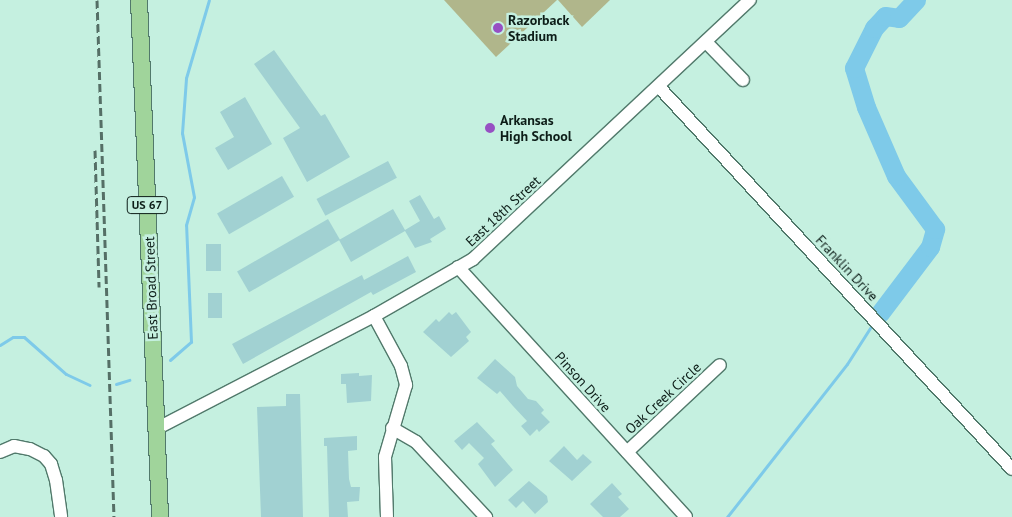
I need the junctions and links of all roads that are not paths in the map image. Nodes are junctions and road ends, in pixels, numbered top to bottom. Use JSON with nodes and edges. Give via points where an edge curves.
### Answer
{"nodes":[{"id":1,"x":139,"y":0,"type":"edge"},
{"id":2,"x":750,"y":0,"type":"edge"},
{"id":3,"x":706,"y":42,"type":"junction"},
{"id":4,"x":743,"y":80,"type":"dead end"},
{"id":5,"x":659,"y":86,"type":"junction"},
{"id":6,"x":458,"y":267,"type":"junction"},
{"id":7,"x":374,"y":316,"type":"junction"},
{"id":8,"x":720,"y":366,"type":"dead end"},
{"id":9,"x":392,"y":428,"type":"junction"},
{"id":10,"x":156,"y":429,"type":"junction"},
{"id":11,"x":0,"y":452,"type":"edge"},
{"id":12,"x":627,"y":452,"type":"junction"},
{"id":13,"x":1012,"y":469,"type":"edge"},
{"id":14,"x":61,"y":517,"type":"edge"},
{"id":15,"x":160,"y":517,"type":"edge"},
{"id":16,"x":388,"y":517,"type":"edge"},
{"id":17,"x":486,"y":517,"type":"edge"},
{"id":18,"x":686,"y":517,"type":"edge"}],
"edges":[{"from":1,"to":10,"type":"main road","name":"East Broad Street","number":"US 67"},
{"from":2,"to":3,"type":"street","name":"East 18th Street"},
{"from":3,"to":4,"type":"street"},
{"from":3,"to":5,"type":"street","name":"East 18th Street"},
{"from":5,"to":6,"type":"street","name":"East 18th Street","via":[[473,260]]},
{"from":5,"to":13,"type":"street","name":"Franklin Drive"},
{"from":6,"to":7,"type":"street","name":"East 18th Street"},
{"from":6,"to":12,"type":"street","name":"Pinson Drive"},
{"from":7,"to":9,"type":"street","via":[[402,366],[406,385]]},
{"from":7,"to":10,"type":"street","name":"East 18th Street"},
{"from":8,"to":12,"type":"street","name":"Oak Creek Circle"},
{"from":9,"to":16,"type":"street","via":[[385,457]]},
{"from":9,"to":17,"type":"street","via":[[416,442]]},
{"from":10,"to":15,"type":"main road","name":"East Broad Street","number":"US 67"},
{"from":11,"to":14,"type":"street","via":[[14,446],[30,448],[44,456],[51,464],[56,480]]},
{"from":12,"to":18,"type":"street","name":"Pinson Drive"}]}
